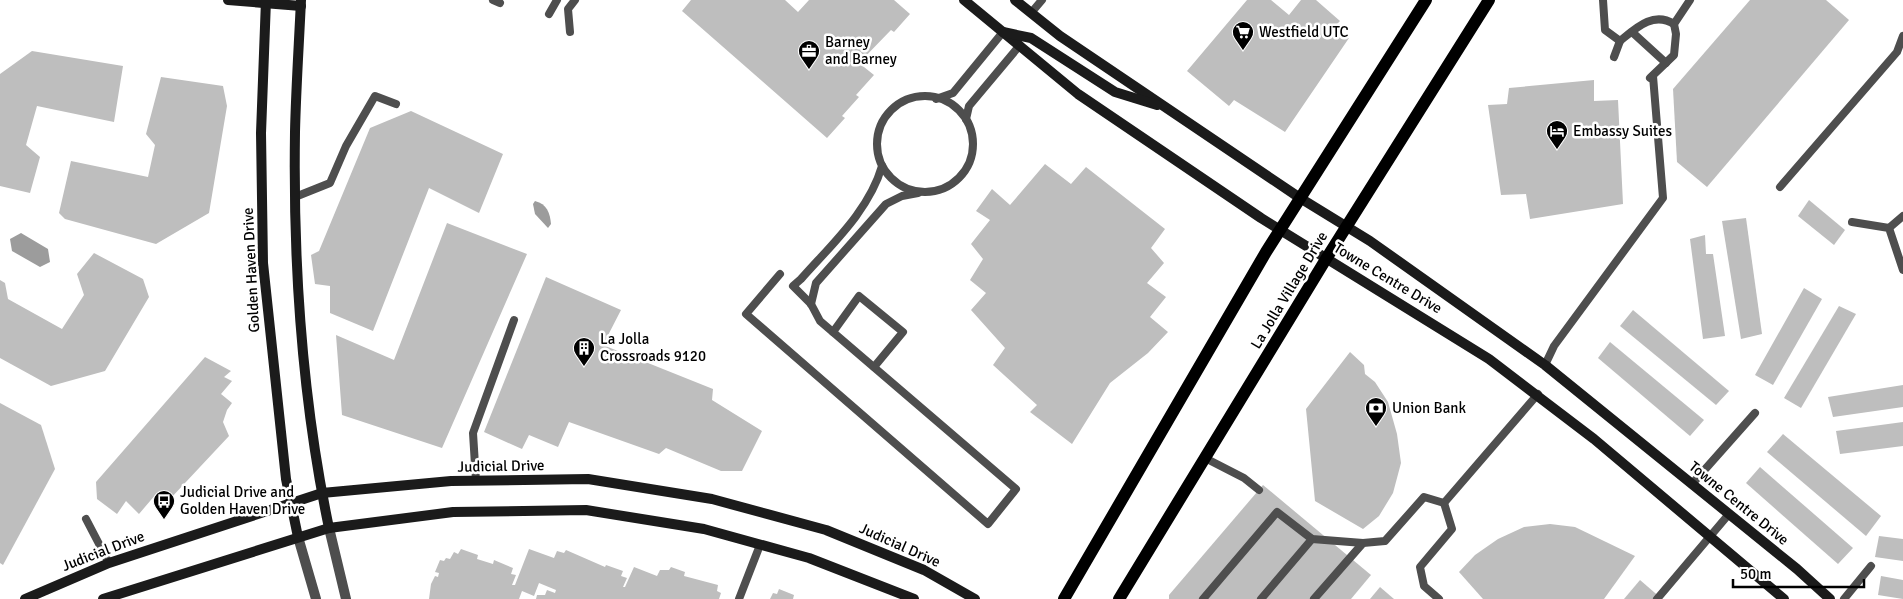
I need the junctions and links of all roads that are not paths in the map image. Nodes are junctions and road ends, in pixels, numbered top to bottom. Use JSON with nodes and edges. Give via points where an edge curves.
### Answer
{"nodes":[{"id":1,"x":228,"y":0,"type":"edge"},
{"id":2,"x":556,"y":0,"type":"edge"},
{"id":3,"x":575,"y":0,"type":"edge"},
{"id":4,"x":964,"y":0,"type":"edge"},
{"id":5,"x":1015,"y":0,"type":"edge"},
{"id":6,"x":1042,"y":0,"type":"edge"},
{"id":7,"x":1426,"y":0,"type":"edge"},
{"id":8,"x":1489,"y":0,"type":"edge"},
{"id":9,"x":1603,"y":0,"type":"edge"},
{"id":10,"x":1690,"y":0,"type":"edge"},
{"id":11,"x":266,"y":2,"type":"edge"},
{"id":12,"x":301,"y":3,"type":"edge"},
{"id":13,"x":1031,"y":13,"type":"junction"},
{"id":14,"x":549,"y":14,"type":"dead end"},
{"id":15,"x":1674,"y":24,"type":"junction"},
{"id":16,"x":570,"y":32,"type":"dead end"},
{"id":17,"x":1003,"y":32,"type":"junction"},
{"id":18,"x":1632,"y":32,"type":"junction"},
{"id":19,"x":1903,"y":36,"type":"edge"},
{"id":20,"x":1620,"y":41,"type":"junction"},
{"id":21,"x":1020,"y":46,"type":"junction"},
{"id":22,"x":1614,"y":57,"type":"dead end"},
{"id":23,"x":1666,"y":64,"type":"junction"},
{"id":24,"x":936,"y":99,"type":"junction"},
{"id":25,"x":396,"y":104,"type":"dead end"},
{"id":26,"x":1168,"y":108,"type":"junction"},
{"id":27,"x":966,"y":119,"type":"junction"},
{"id":28,"x":882,"y":166,"type":"junction"},
{"id":29,"x":1780,"y":187,"type":"dead end"},
{"id":30,"x":920,"y":192,"type":"junction"},
{"id":31,"x":295,"y":197,"type":"junction"},
{"id":32,"x":1300,"y":198,"type":"junction"},
{"id":33,"x":1903,"y":216,"type":"edge"},
{"id":34,"x":1852,"y":222,"type":"dead end"},
{"id":35,"x":1346,"y":227,"type":"junction"},
{"id":36,"x":1890,"y":228,"type":"junction"},
{"id":37,"x":1281,"y":230,"type":"junction"},
{"id":38,"x":1326,"y":259,"type":"junction"},
{"id":39,"x":1903,"y":270,"type":"edge"},
{"id":40,"x":780,"y":274,"type":"dead end"},
{"id":41,"x":812,"y":304,"type":"junction"},
{"id":42,"x":514,"y":320,"type":"dead end"},
{"id":43,"x":833,"y":332,"type":"junction"},
{"id":44,"x":1545,"y":365,"type":"junction"},
{"id":45,"x":874,"y":367,"type":"junction"},
{"id":46,"x":1538,"y":394,"type":"junction"},
{"id":47,"x":1755,"y":412,"type":"dead end"},
{"id":48,"x":1205,"y":458,"type":"junction"},
{"id":49,"x":476,"y":481,"type":"junction"},
{"id":50,"x":1692,"y":484,"type":"junction"},
{"id":51,"x":1259,"y":490,"type":"dead end"},
{"id":52,"x":322,"y":494,"type":"junction"},
{"id":53,"x":290,"y":502,"type":"junction"},
{"id":54,"x":1444,"y":503,"type":"junction"},
{"id":55,"x":1729,"y":514,"type":"junction"},
{"id":56,"x":86,"y":519,"type":"dead end"},
{"id":57,"x":329,"y":528,"type":"junction"},
{"id":58,"x":298,"y":537,"type":"junction"},
{"id":59,"x":1710,"y":537,"type":"junction"},
{"id":60,"x":1312,"y":539,"type":"junction"},
{"id":61,"x":1363,"y":543,"type":"junction"},
{"id":62,"x":760,"y":545,"type":"junction"},
{"id":63,"x":109,"y":563,"type":"junction"},
{"id":64,"x":1871,"y":566,"type":"dead end"},
{"id":65,"x":25,"y":599,"type":"edge"},
{"id":66,"x":103,"y":599,"type":"edge"},
{"id":67,"x":316,"y":599,"type":"edge"},
{"id":68,"x":346,"y":599,"type":"edge"},
{"id":69,"x":739,"y":599,"type":"edge"},
{"id":70,"x":914,"y":599,"type":"edge"},
{"id":71,"x":975,"y":599,"type":"edge"},
{"id":72,"x":1064,"y":599,"type":"edge"},
{"id":73,"x":1119,"y":599,"type":"edge"},
{"id":74,"x":1203,"y":599,"type":"edge"},
{"id":75,"x":1262,"y":599,"type":"edge"},
{"id":76,"x":1314,"y":599,"type":"edge"},
{"id":77,"x":1439,"y":599,"type":"edge"},
{"id":78,"x":1657,"y":599,"type":"edge"},
{"id":79,"x":1784,"y":599,"type":"edge"},
{"id":80,"x":1830,"y":599,"type":"edge"},
{"id":81,"x":1844,"y":599,"type":"edge"}],
"edges":[{"from":1,"to":11,"type":"street"},
{"from":2,"to":14,"type":"lane"},
{"from":3,"to":16,"type":"lane","via":[[568,9]]},
{"from":4,"to":17,"type":"street","name":"Towne Centre Drive"},
{"from":5,"to":13,"type":"street","name":"Towne Centre Drive"},
{"from":6,"to":13,"type":"lane"},
{"from":7,"to":32,"type":"main road"},
{"from":8,"to":35,"type":"main road","name":"La Jolla Village Drive"},
{"from":9,"to":20,"type":"lane","via":[[1605,30]]},
{"from":10,"to":15,"type":"lane"},
{"from":11,"to":12,"type":"street"},
{"from":11,"to":53,"type":"street","name":"Golden Haven Drive","via":[[261,133],[263,263]]},
{"from":12,"to":31,"type":"street"},
{"from":13,"to":26,"type":"street","name":"Towne Centre Drive"},
{"from":15,"to":18,"type":"lane","via":[[1666,19],[1653,18]]},
{"from":15,"to":23,"type":"lane","via":[[1674,55]]},
{"from":17,"to":21,"type":"street","name":"Towne Centre Drive"},
{"from":17,"to":24,"type":"lane","via":[[953,92]]},
{"from":17,"to":26,"type":"street","via":[[1031,38],[1115,92]]},
{"from":18,"to":20,"type":"lane"},
{"from":18,"to":23,"type":"lane"},
{"from":19,"to":29,"type":"lane","via":[[1898,52]]},
{"from":20,"to":22,"type":"lane"},
{"from":21,"to":27,"type":"lane","via":[[969,106]]},
{"from":21,"to":37,"type":"street","name":"Towne Centre Drive","via":[[1078,94]]},
{"from":23,"to":44,"type":"lane","via":[[1651,77],[1663,198],[1554,346]]},
{"from":24,"to":27,"type":"lane","via":[[955,106]]},
{"from":24,"to":28,"type":"lane","via":[[913,97],[898,104],[886,116],[878,132],[877,150]]},
{"from":25,"to":31,"type":"lane","via":[[375,96],[346,146],[330,184]]},
{"from":26,"to":32,"type":"street","name":"Towne Centre Drive"},
{"from":27,"to":30,"type":"lane","via":[[973,145],[970,160],[959,179],[943,189]]},
{"from":28,"to":30,"type":"lane","via":[[903,188]]},
{"from":28,"to":41,"type":"lane","via":[[864,206],[793,286]]},
{"from":30,"to":41,"type":"lane","via":[[886,204],[816,283]]},
{"from":31,"to":52,"type":"street","via":[[306,377]]},
{"from":32,"to":35,"type":"street","name":"Towne Centre Drive"},
{"from":32,"to":37,"type":"main road"},
{"from":33,"to":36,"type":"lane"},
{"from":34,"to":36,"type":"lane"},
{"from":35,"to":38,"type":"main road","name":"La Jolla Village Drive"},
{"from":35,"to":44,"type":"street","name":"Towne Centre Drive"},
{"from":36,"to":39,"type":"lane"},
{"from":37,"to":38,"type":"street","name":"Towne Centre Drive"},
{"from":37,"to":72,"type":"main road"},
{"from":38,"to":46,"type":"street","name":"Towne Centre Drive","via":[[1456,337]]},
{"from":38,"to":48,"type":"main road","name":"La Jolla Village Drive"},
{"from":40,"to":45,"type":"lane","via":[[746,314],[988,524],[1016,488]]},
{"from":41,"to":43,"type":"lane","via":[[820,321]]},
{"from":42,"to":49,"type":"lane","via":[[473,433]]},
{"from":43,"to":45,"type":"lane"},
{"from":43,"to":45,"type":"lane","via":[[859,296],[903,332]]},
{"from":44,"to":50,"type":"street","name":"Towne Centre Drive"},
{"from":46,"to":54,"type":"lane"},
{"from":46,"to":59,"type":"street","name":"Towne Centre Drive"},
{"from":47,"to":50,"type":"lane"},
{"from":48,"to":51,"type":"lane","via":[[1244,478]]},
{"from":48,"to":73,"type":"main road","name":"La Jolla Village Drive"},
{"from":49,"to":52,"type":"street","name":"Judicial Drive"},
{"from":49,"to":71,"type":"street","name":"Judicial Drive","via":[[588,479],[712,499],[826,530],[924,570]]},
{"from":50,"to":55,"type":"street","name":"Towne Centre Drive"},
{"from":52,"to":53,"type":"street","name":"Judicial Drive"},
{"from":52,"to":57,"type":"street"},
{"from":53,"to":58,"type":"street","name":"Golden Haven Drive"},
{"from":53,"to":63,"type":"street","name":"Judicial Drive"},
{"from":54,"to":61,"type":"lane","via":[[1424,497],[1385,541]]},
{"from":54,"to":77,"type":"lane","via":[[1452,529],[1420,567],[1424,586]]},
{"from":55,"to":59,"type":"lane"},
{"from":55,"to":80,"type":"street","name":"Towne Centre Drive"},
{"from":56,"to":63,"type":"lane"},
{"from":57,"to":58,"type":"street"},
{"from":57,"to":62,"type":"street","via":[[453,512],[586,510],[704,529]]},
{"from":57,"to":68,"type":"street"},
{"from":58,"to":66,"type":"street"},
{"from":58,"to":67,"type":"street"},
{"from":59,"to":78,"type":"lane"},
{"from":59,"to":79,"type":"street","name":"Towne Centre Drive"},
{"from":60,"to":61,"type":"lane"},
{"from":60,"to":74,"type":"lane","via":[[1277,512]]},
{"from":60,"to":75,"type":"lane"},
{"from":61,"to":76,"type":"lane"},
{"from":62,"to":69,"type":"lane"},
{"from":62,"to":70,"type":"street","via":[[809,558]]},
{"from":63,"to":65,"type":"street","name":"Judicial Drive"},
{"from":64,"to":81,"type":"lane"}]}
